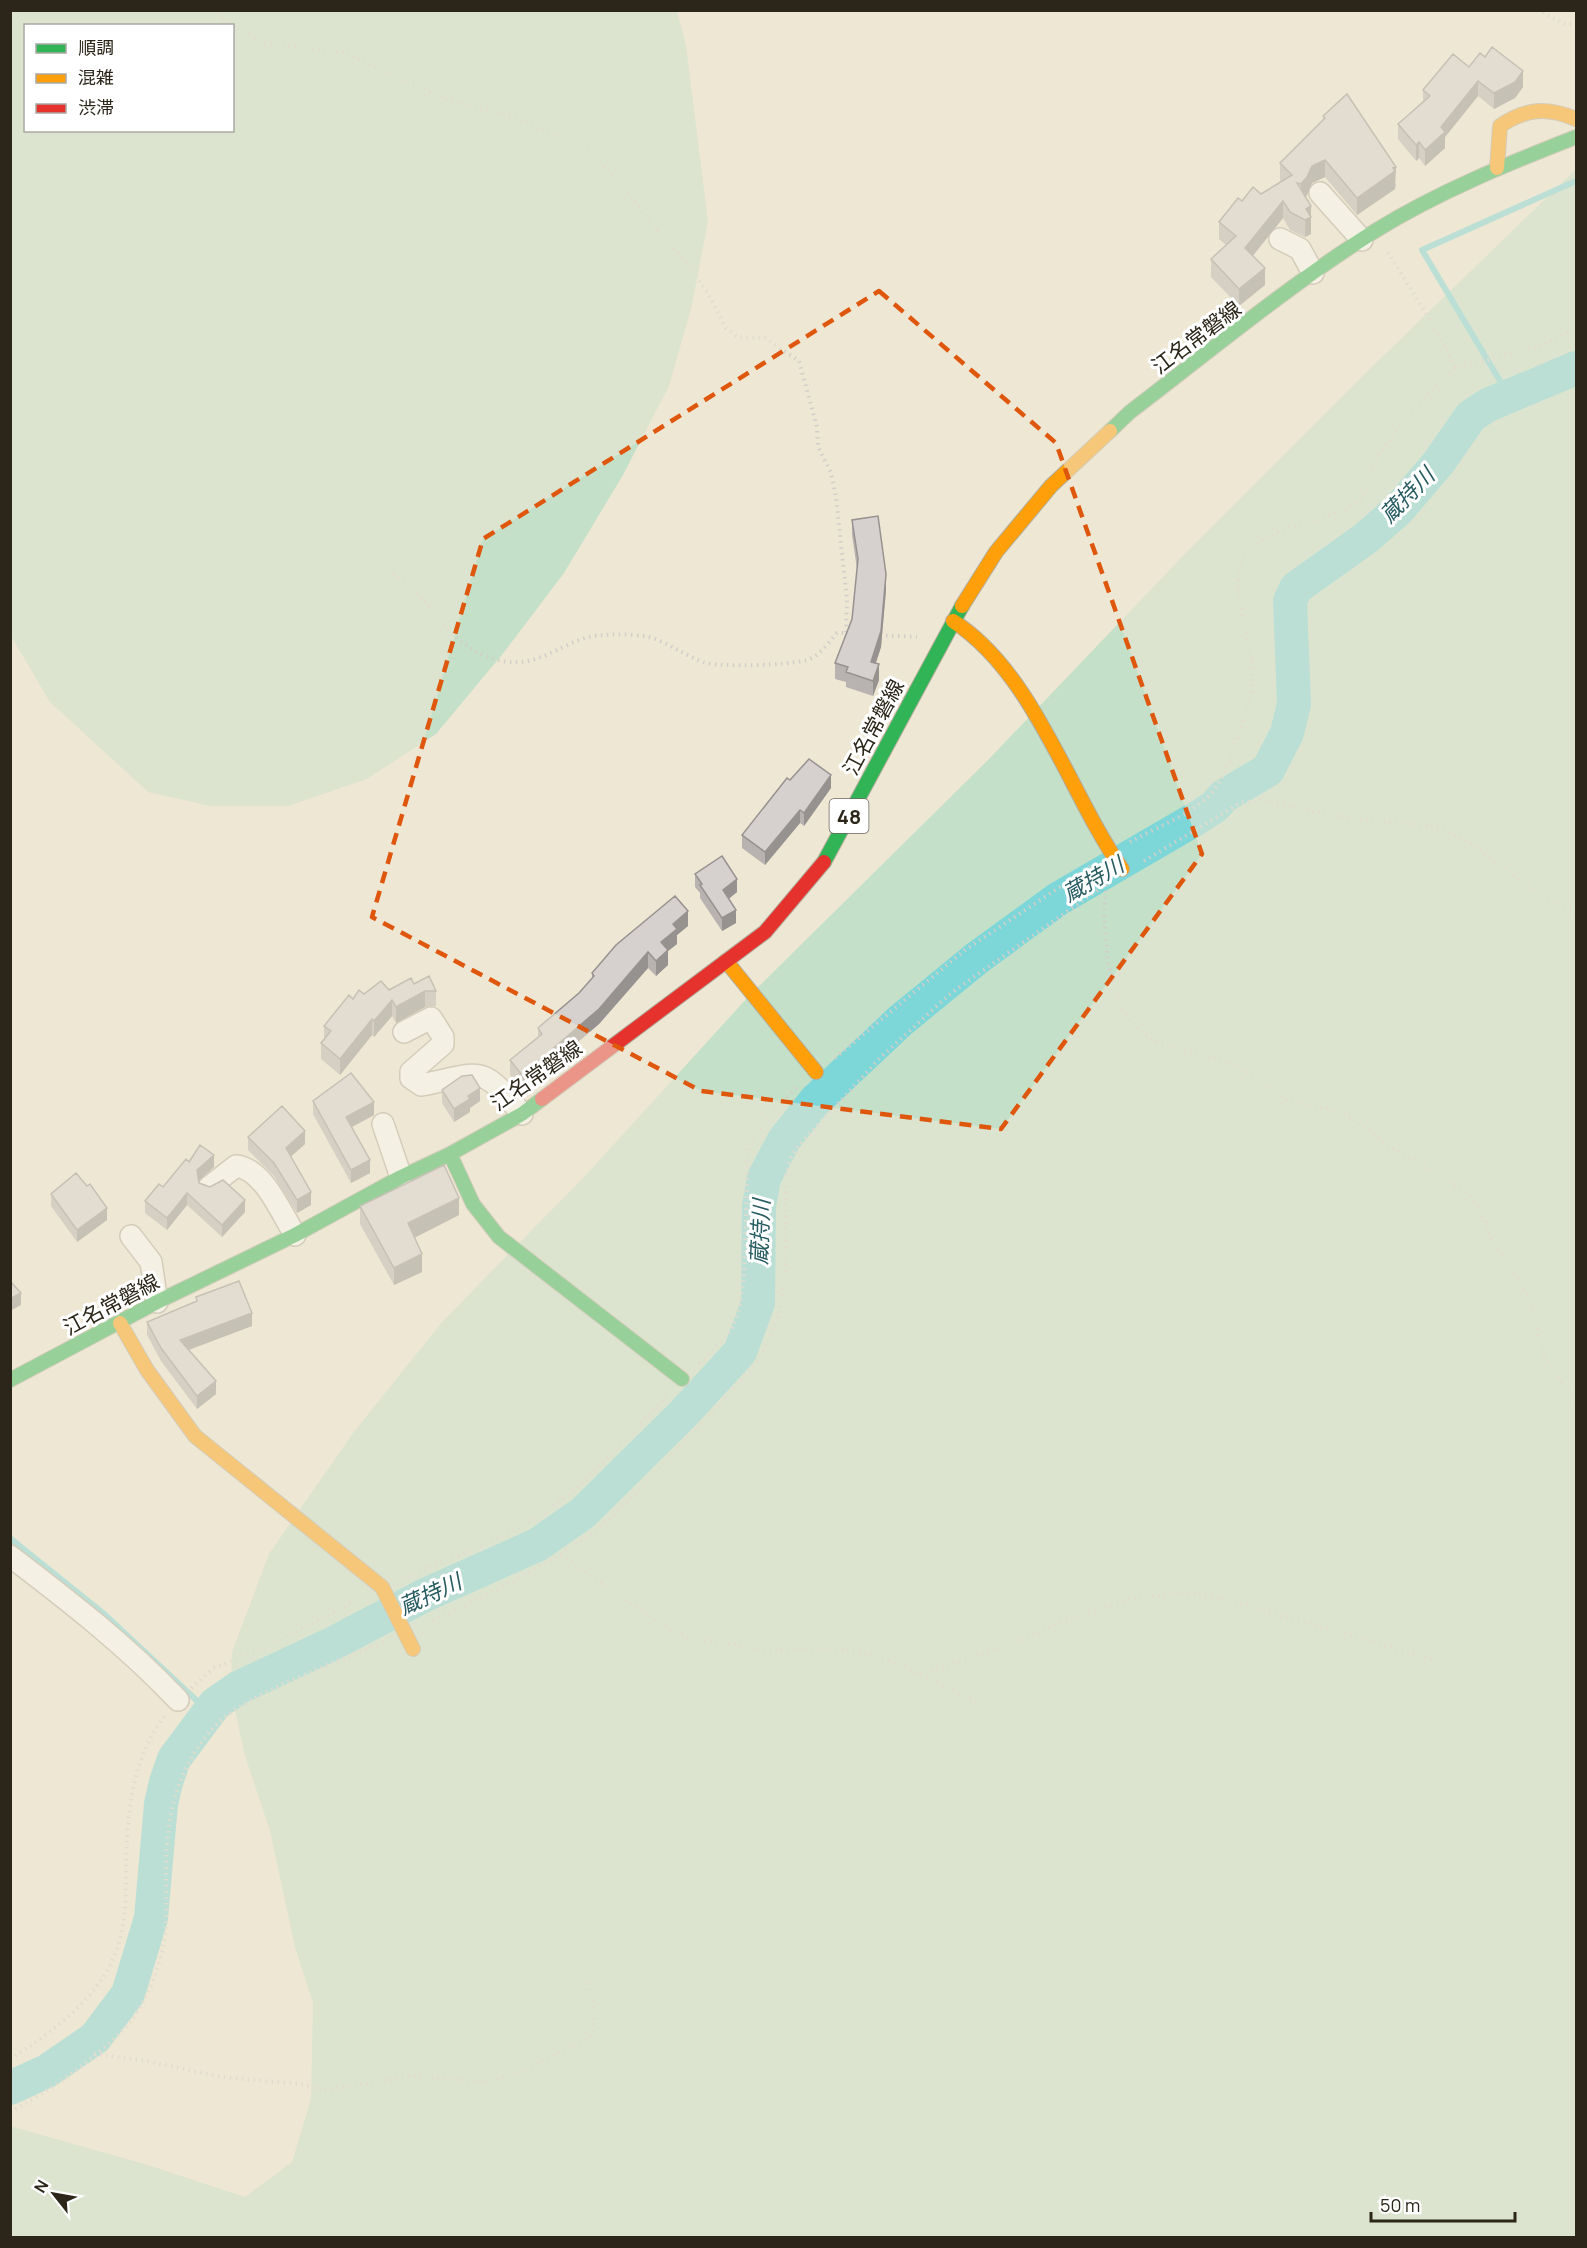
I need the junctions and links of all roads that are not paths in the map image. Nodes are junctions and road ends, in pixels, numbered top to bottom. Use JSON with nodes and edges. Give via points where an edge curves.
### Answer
{"nodes":[{"id":1,"x":1576,"y":119,"type":"edge"},
{"id":2,"x":1576,"y":136,"type":"edge"},
{"id":3,"x":1497,"y":168,"type":"junction"},
{"id":4,"x":1320,"y":193,"type":"dead end"},
{"id":5,"x":1369,"y":236,"type":"junction"},
{"id":6,"x":1280,"y":239,"type":"dead end"},
{"id":7,"x":1313,"y":273,"type":"junction"},
{"id":8,"x":953,"y":621,"type":"junction"},
{"id":9,"x":1122,"y":869,"type":"road end"},
{"id":10,"x":726,"y":961,"type":"junction"},
{"id":11,"x":405,"y":1032,"type":"dead end"},
{"id":12,"x":816,"y":1072,"type":"road end"},
{"id":13,"x":522,"y":1114,"type":"junction"},
{"id":14,"x":383,"y":1124,"type":"dead end"},
{"id":15,"x":450,"y":1154,"type":"junction"},
{"id":16,"x":401,"y":1177,"type":"junction"},
{"id":17,"x":209,"y":1187,"type":"edge"},
{"id":18,"x":295,"y":1235,"type":"junction"},
{"id":19,"x":131,"y":1236,"type":"dead end"},
{"id":20,"x":157,"y":1302,"type":"junction"},
{"id":21,"x":120,"y":1323,"type":"junction"},
{"id":22,"x":10,"y":1380,"type":"edge"},
{"id":23,"x":682,"y":1380,"type":"road end"},
{"id":24,"x":10,"y":1556,"type":"edge"},
{"id":25,"x":412,"y":1649,"type":"dead end"},
{"id":26,"x":178,"y":1700,"type":"road end"}],
"edges":[{"from":1,"to":3,"type":"main road","via":[[1558,110],[1536,107],[1512,117],[1500,126]]},
{"from":2,"to":3,"type":"main road","name":"江名常磐線","number":"48"},
{"from":3,"to":5,"type":"main road","name":"江名常磐線","number":"48","via":[[1430,200]]},
{"from":4,"to":5,"type":"street"},
{"from":5,"to":7,"type":"main road","name":"江名常磐線","number":"48"},
{"from":6,"to":7,"type":"street","via":[[1300,249]]},
{"from":7,"to":8,"type":"main road","name":"江名常磐線","number":"48","via":[[1130,412],[1051,486],[996,552]]},
{"from":8,"to":9,"type":"main road","via":[[979,639],[1027,701]]},
{"from":8,"to":10,"type":"main road","name":"江名常磐線","number":"48","via":[[828,857],[765,932]]},
{"from":10,"to":12,"type":"main road"},
{"from":10,"to":13,"type":"main road","name":"江名常磐線","number":"48"},
{"from":11,"to":13,"type":"street","via":[[431,1018],[443,1037],[443,1044],[411,1071],[416,1082],[421,1085],[477,1074],[486,1076]]},
{"from":13,"to":15,"type":"main road","name":"江名常磐線","number":"48"},
{"from":14,"to":16,"type":"street"},
{"from":15,"to":16,"type":"main road","name":"江名常磐線","number":"48"},
{"from":15,"to":23,"type":"main road","via":[[473,1204],[499,1237]]},
{"from":16,"to":18,"type":"main road","name":"江名常磐線","number":"48"},
{"from":17,"to":18,"type":"street","via":[[236,1166],[244,1167],[260,1179]]},
{"from":18,"to":20,"type":"main road","name":"江名常磐線","number":"48"},
{"from":19,"to":20,"type":"street","via":[[151,1262]]},
{"from":20,"to":21,"type":"main road","name":"江名常磐線","number":"48"},
{"from":21,"to":22,"type":"main road","name":"江名常磐線","number":"48"},
{"from":21,"to":25,"type":"main road","via":[[147,1370],[195,1436],[382,1587]]},
{"from":24,"to":26,"type":"street","via":[[107,1632]]}]}
